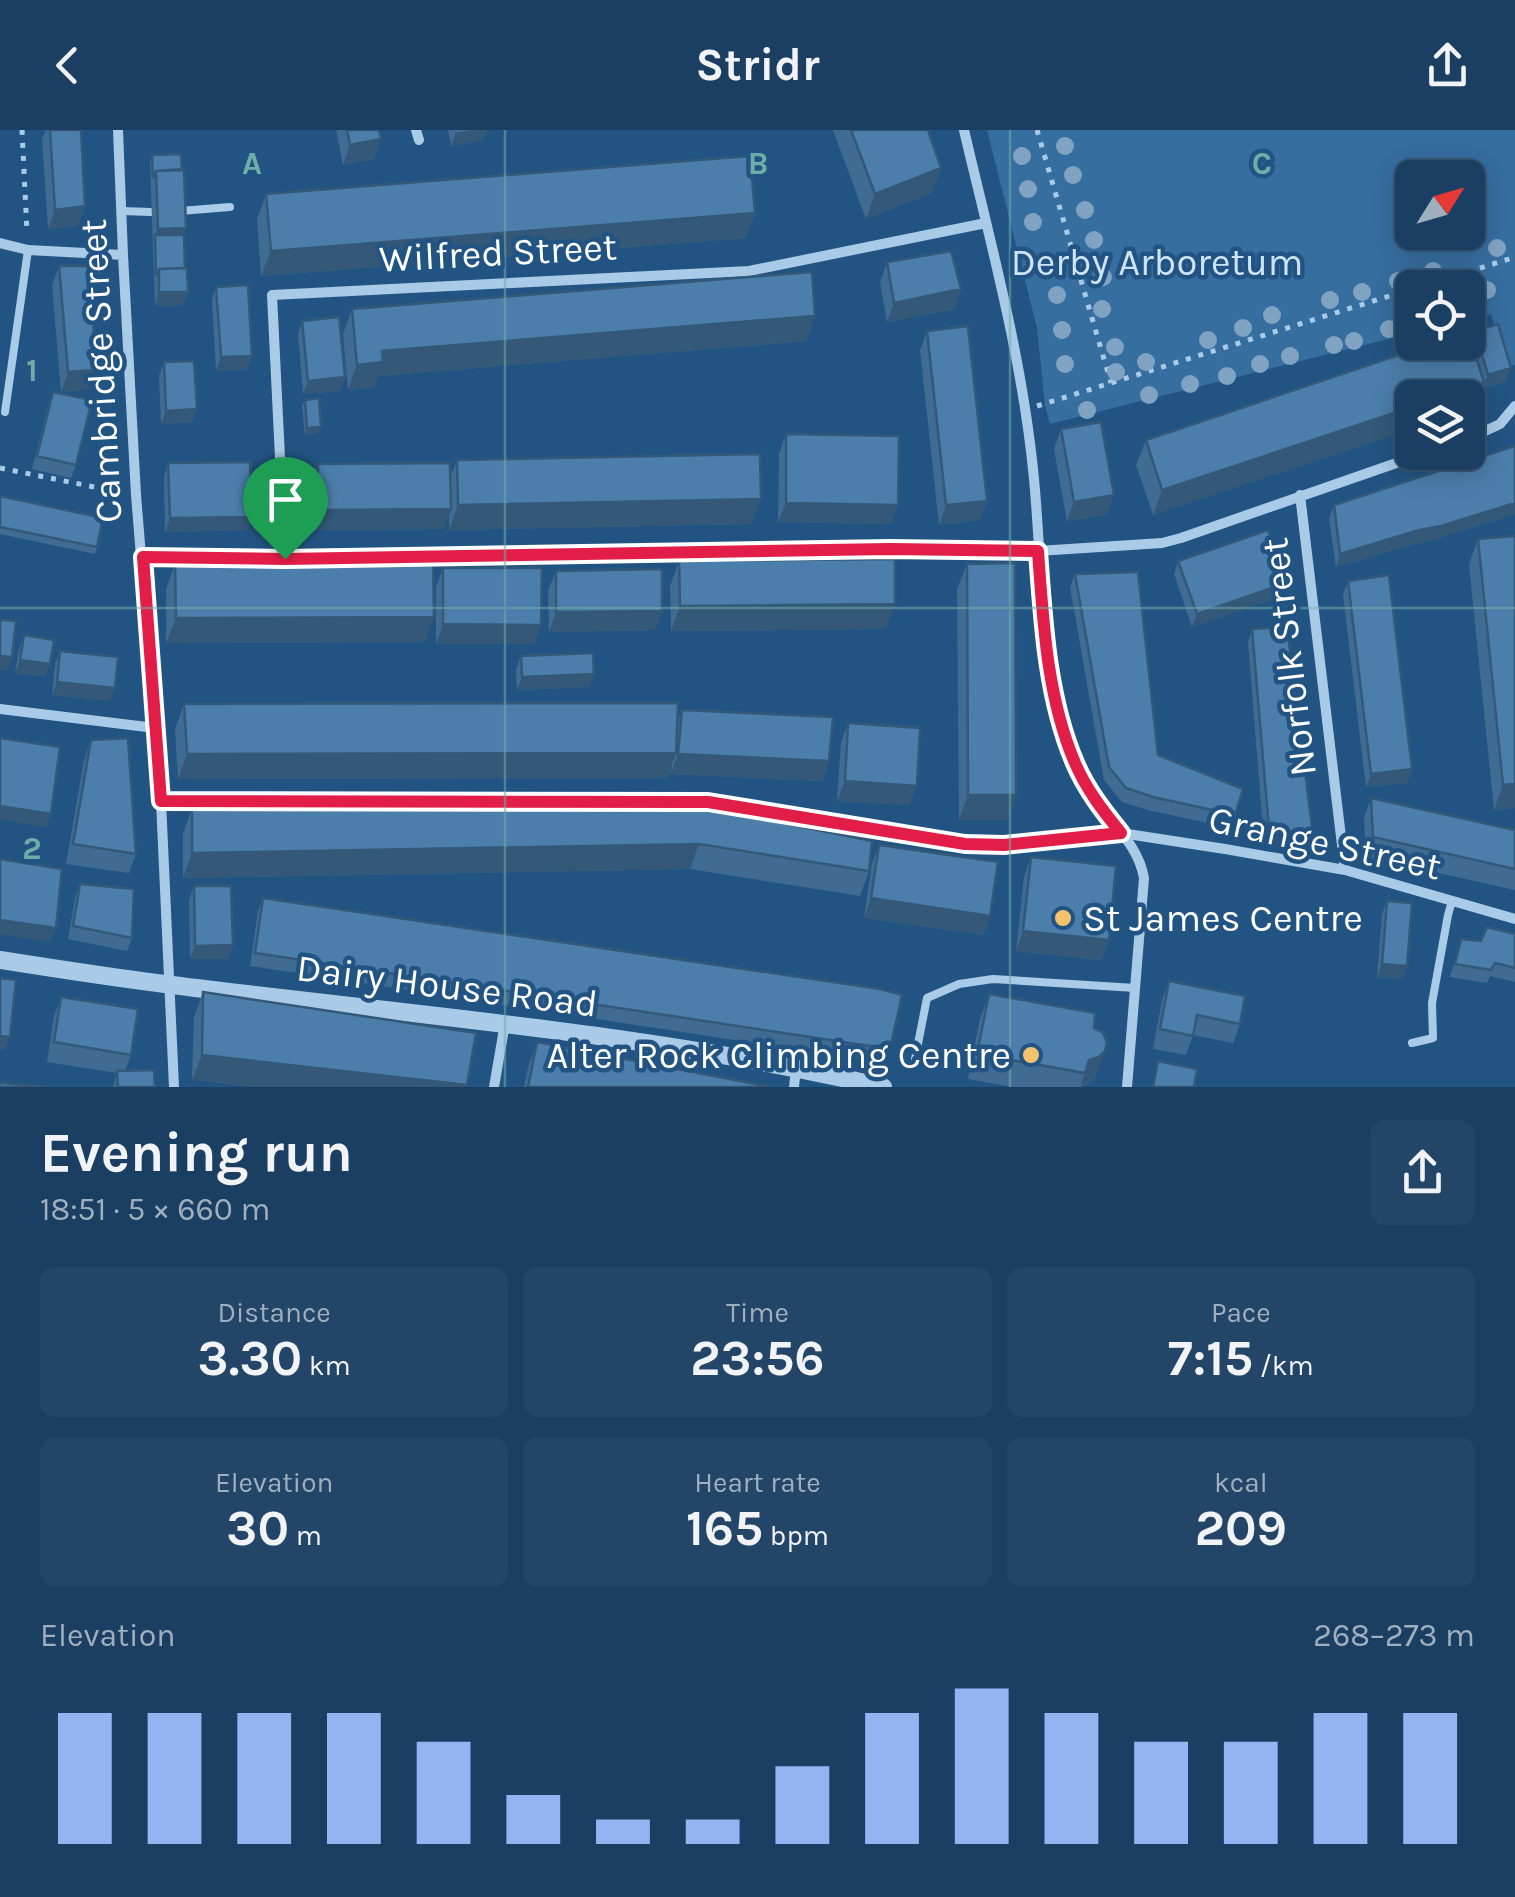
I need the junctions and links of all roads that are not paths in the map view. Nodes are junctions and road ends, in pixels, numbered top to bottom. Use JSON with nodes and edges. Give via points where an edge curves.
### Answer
{"nodes":[{"id":1,"x":118,"y":130,"type":"edge"},
{"id":2,"x":964,"y":130,"type":"edge"},
{"id":3,"x":230,"y":207,"type":"dead end"},
{"id":4,"x":180,"y":210,"type":"edge"},
{"id":5,"x":121,"y":211,"type":"junction"},
{"id":6,"x":152,"y":212,"type":"dead end"},
{"id":7,"x":986,"y":223,"type":"junction"},
{"id":8,"x":0,"y":243,"type":"edge"},
{"id":9,"x":28,"y":250,"type":"junction"},
{"id":10,"x":123,"y":254,"type":"junction"},
{"id":11,"x":1514,"y":410,"type":"edge"},
{"id":12,"x":5,"y":412,"type":"dead end"},
{"id":13,"x":1485,"y":431,"type":"edge"},
{"id":14,"x":1395,"y":463,"type":"edge"},
{"id":15,"x":1300,"y":496,"type":"junction"},
{"id":16,"x":1038,"y":551,"type":"junction"},
{"id":17,"x":143,"y":557,"type":"junction"},
{"id":18,"x":285,"y":559,"type":"junction"},
{"id":19,"x":0,"y":709,"type":"edge"},
{"id":20,"x":156,"y":728,"type":"junction"},
{"id":21,"x":161,"y":801,"type":"junction"},
{"id":22,"x":1121,"y":833,"type":"junction"},
{"id":23,"x":1345,"y":870,"type":"junction"},
{"id":24,"x":1452,"y":901,"type":"junction"},
{"id":25,"x":1515,"y":919,"type":"edge"},
{"id":26,"x":0,"y":960,"type":"edge"},
{"id":27,"x":170,"y":985,"type":"junction"},
{"id":28,"x":1135,"y":988,"type":"junction"},
{"id":29,"x":505,"y":1023,"type":"junction"},
{"id":30,"x":1412,"y":1043,"type":"dead end"},
{"id":31,"x":914,"y":1059,"type":"dead end"},
{"id":32,"x":796,"y":1066,"type":"junction"},
{"id":33,"x":174,"y":1087,"type":"edge"},
{"id":34,"x":494,"y":1087,"type":"edge"},
{"id":35,"x":794,"y":1087,"type":"edge"},
{"id":36,"x":884,"y":1087,"type":"edge"},
{"id":37,"x":1128,"y":1087,"type":"edge"}],
"edges":[{"from":1,"to":5,"type":"street","name":"Cambridge Street"},
{"from":2,"to":7,"type":"street"},
{"from":3,"to":4,"type":"lane"},
{"from":5,"to":6,"type":"lane"},
{"from":5,"to":10,"type":"street","name":"Cambridge Street"},
{"from":7,"to":16,"type":"street","via":[[1025,409]]},
{"from":7,"to":18,"type":"street","name":"Wilfred Street","via":[[749,271],[272,295]]},
{"from":8,"to":9,"type":"street"},
{"from":9,"to":10,"type":"street"},
{"from":9,"to":12,"type":"lane"},
{"from":10,"to":17,"type":"street","name":"Cambridge Street"},
{"from":11,"to":13,"type":"street"},
{"from":14,"to":15,"type":"street"},
{"from":15,"to":16,"type":"street","via":[[1162,542]]},
{"from":15,"to":23,"type":"street","name":"Norfolk Street"},
{"from":16,"to":18,"type":"street"},
{"from":16,"to":22,"type":"street","via":[[1055,699],[1074,760]]},
{"from":17,"to":18,"type":"street"},
{"from":17,"to":20,"type":"street","name":"Cambridge Street"},
{"from":19,"to":20,"type":"street"},
{"from":20,"to":21,"type":"street","name":"Cambridge Street"},
{"from":21,"to":22,"type":"street","name":"Grange Street","via":[[708,802],[965,844]]},
{"from":21,"to":27,"type":"street","name":"Cambridge Street"},
{"from":22,"to":23,"type":"street","name":"Grange Street"},
{"from":22,"to":28,"type":"street","via":[[1144,878]]},
{"from":23,"to":24,"type":"street","name":"Grange Street"},
{"from":24,"to":25,"type":"street","name":"Grange Street"},
{"from":24,"to":30,"type":"lane","via":[[1432,1004],[1433,1038]]},
{"from":26,"to":27,"type":"street","name":"Dairy House Road"},
{"from":27,"to":29,"type":"street","name":"Dairy House Road"},
{"from":27,"to":33,"type":"street","name":"Cambridge Street"},
{"from":28,"to":31,"type":"lane","via":[[993,979],[959,984],[927,998]]},
{"from":28,"to":37,"type":"street"},
{"from":29,"to":32,"type":"street","name":"Dairy House Road"},
{"from":29,"to":34,"type":"street"},
{"from":32,"to":35,"type":"street"},
{"from":32,"to":36,"type":"street","name":"Dairy House Road"}]}
